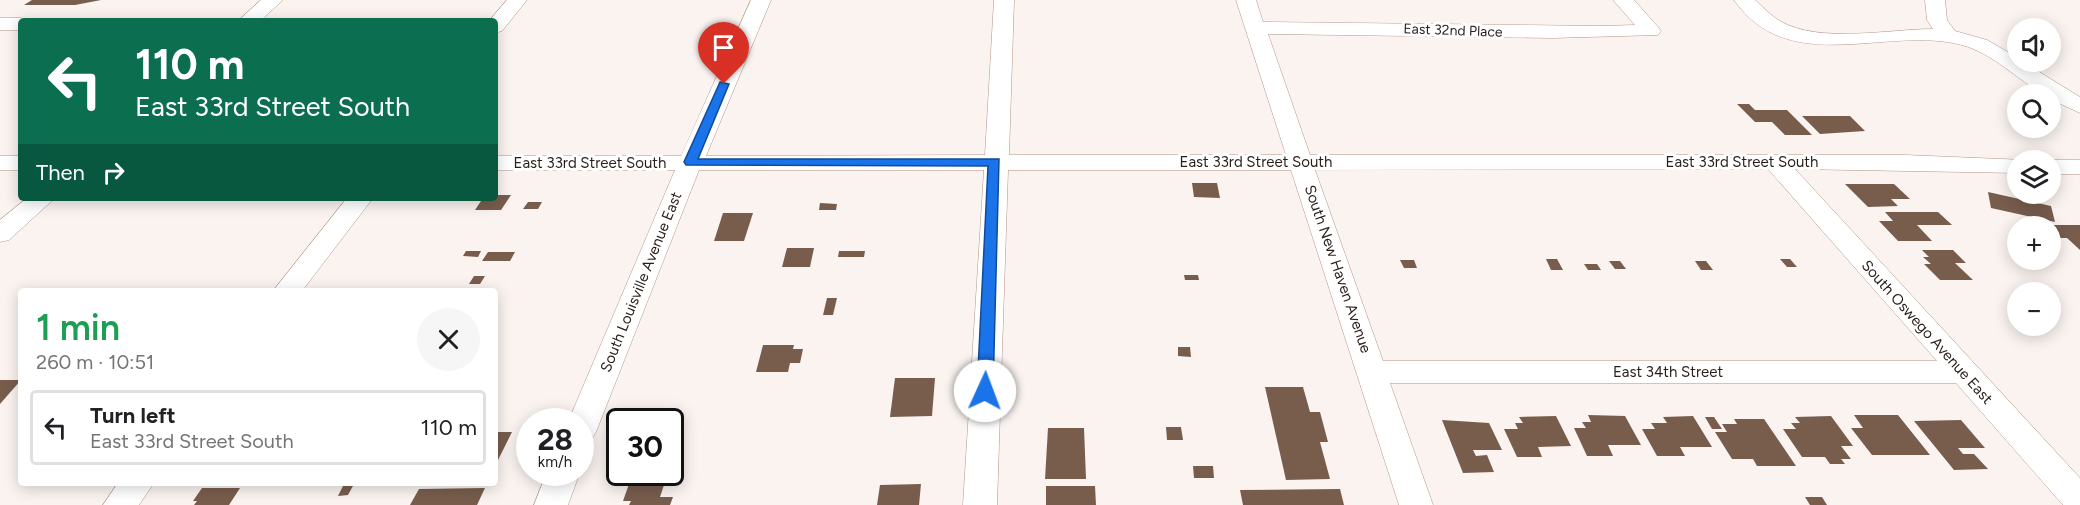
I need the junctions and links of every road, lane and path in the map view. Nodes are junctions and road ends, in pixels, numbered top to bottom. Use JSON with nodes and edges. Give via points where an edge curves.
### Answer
{"nodes":[{"id":1,"x":273,"y":0,"type":"edge"},
{"id":2,"x":517,"y":0,"type":"edge"},
{"id":3,"x":760,"y":0,"type":"edge"},
{"id":4,"x":1004,"y":0,"type":"edge"},
{"id":5,"x":1246,"y":0,"type":"edge"},
{"id":6,"x":1623,"y":0,"type":"edge"},
{"id":7,"x":1744,"y":0,"type":"edge"},
{"id":8,"x":1935,"y":0,"type":"edge"},
{"id":9,"x":252,"y":18,"type":"edge"},
{"id":10,"x":498,"y":23,"type":"edge"},
{"id":11,"x":0,"y":24,"type":"edge"},
{"id":12,"x":18,"y":24,"type":"edge"},
{"id":13,"x":1254,"y":28,"type":"junction"},
{"id":14,"x":1948,"y":36,"type":"junction"},
{"id":15,"x":2080,"y":106,"type":"edge"},
{"id":16,"x":690,"y":162,"type":"junction"},
{"id":17,"x":995,"y":162,"type":"junction"},
{"id":18,"x":1301,"y":162,"type":"junction"},
{"id":19,"x":1775,"y":162,"type":"junction"},
{"id":20,"x":0,"y":163,"type":"edge"},
{"id":21,"x":18,"y":163,"type":"edge"},
{"id":22,"x":498,"y":163,"type":"edge"},
{"id":23,"x":2007,"y":166,"type":"edge"},
{"id":24,"x":38,"y":201,"type":"edge"},
{"id":25,"x":358,"y":201,"type":"edge"},
{"id":26,"x":0,"y":234,"type":"edge"},
{"id":27,"x":289,"y":288,"type":"edge"},
{"id":28,"x":1373,"y":372,"type":"junction"},
{"id":29,"x":1964,"y":372,"type":"junction"},
{"id":30,"x":590,"y":408,"type":"edge"},
{"id":31,"x":135,"y":486,"type":"edge"},
{"id":32,"x":558,"y":486,"type":"edge"},
{"id":33,"x":2080,"y":501,"type":"edge"},
{"id":34,"x":120,"y":505,"type":"edge"},
{"id":35,"x":551,"y":505,"type":"edge"},
{"id":36,"x":980,"y":505,"type":"edge"},
{"id":37,"x":1416,"y":505,"type":"edge"}],
"edges":[{"from":1,"to":9,"type":"street"},
{"from":2,"to":10,"type":"street"},
{"from":3,"to":16,"type":"street","name":"South Louisville Avenue East"},
{"from":4,"to":17,"type":"street"},
{"from":5,"to":13,"type":"street","name":"South New Haven Avenue"},
{"from":6,"to":13,"type":"street","name":"East 32nd Place","via":[[1651,31]]},
{"from":7,"to":14,"type":"street","via":[[1775,27],[1802,36]]},
{"from":8,"to":14,"type":"street","via":[[1937,20]]},
{"from":11,"to":12,"type":"street"},
{"from":13,"to":18,"type":"street","name":"South New Haven Avenue"},
{"from":14,"to":15,"type":"street","via":[[1988,47]]},
{"from":16,"to":17,"type":"street","name":"East 33rd Street South"},
{"from":16,"to":22,"type":"street","name":"East 33rd Street South"},
{"from":16,"to":30,"type":"street","name":"South Louisville Avenue East"},
{"from":17,"to":18,"type":"street","name":"East 33rd Street South"},
{"from":17,"to":36,"type":"street"},
{"from":18,"to":19,"type":"street","name":"East 33rd Street South"},
{"from":18,"to":28,"type":"street","name":"South New Haven Avenue"},
{"from":19,"to":23,"type":"street","name":"East 33rd Street South"},
{"from":19,"to":29,"type":"street","name":"South Oswego Avenue East"},
{"from":20,"to":21,"type":"street"},
{"from":24,"to":26,"type":"street"},
{"from":25,"to":27,"type":"street"},
{"from":28,"to":29,"type":"street","name":"East 34th Street"},
{"from":28,"to":37,"type":"street","name":"South New Haven Avenue"},
{"from":29,"to":33,"type":"street","name":"South Oswego Avenue East"},
{"from":31,"to":34,"type":"street"},
{"from":32,"to":35,"type":"street"}]}
